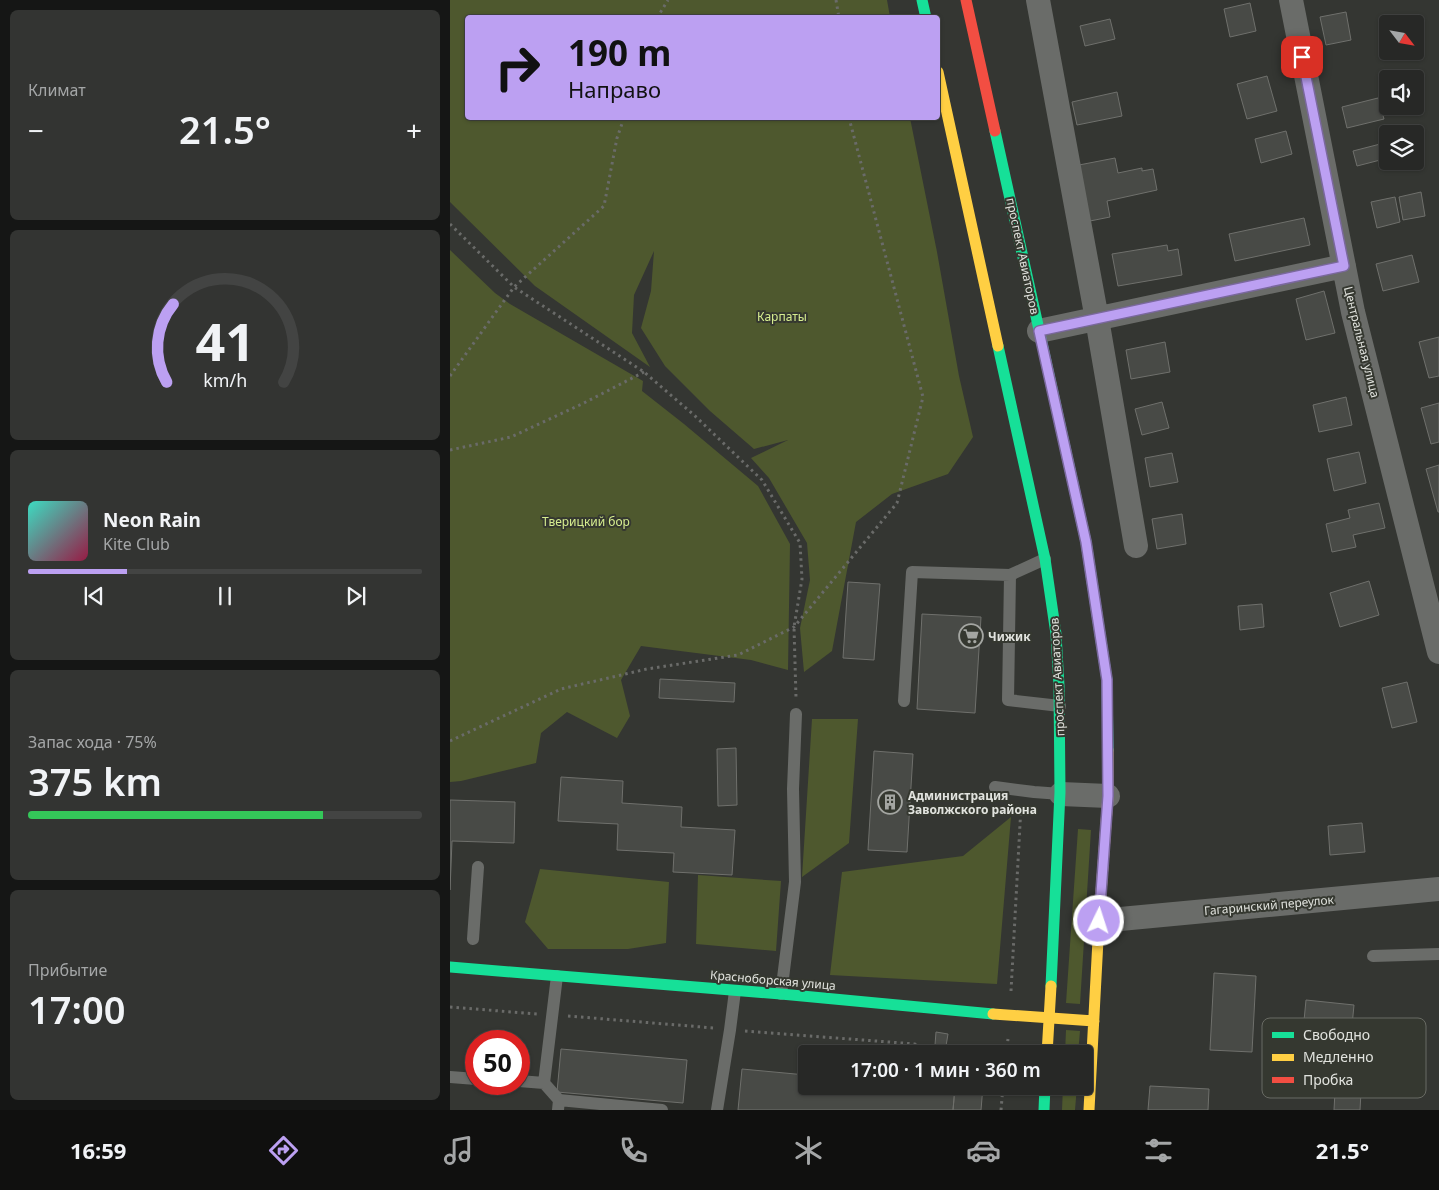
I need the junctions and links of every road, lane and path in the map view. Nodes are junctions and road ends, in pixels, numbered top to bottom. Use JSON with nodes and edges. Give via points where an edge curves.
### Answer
{"nodes":[{"id":1,"x":668,"y":0,"type":"edge"},
{"id":2,"x":836,"y":0,"type":"edge"},
{"id":3,"x":922,"y":0,"type":"edge"},
{"id":4,"x":966,"y":0,"type":"edge"},
{"id":5,"x":1038,"y":0,"type":"edge"},
{"id":6,"x":1291,"y":0,"type":"edge"},
{"id":7,"x":659,"y":15,"type":"edge"},
{"id":8,"x":838,"y":15,"type":"edge"},
{"id":9,"x":925,"y":15,"type":"edge"},
{"id":10,"x":940,"y":81,"type":"edge"},
{"id":11,"x":623,"y":120,"type":"edge"},
{"id":12,"x":850,"y":120,"type":"edge"},
{"id":13,"x":450,"y":224,"type":"edge"},
{"id":14,"x":1344,"y":266,"type":"junction"},
{"id":15,"x":514,"y":287,"type":"junction"},
{"id":16,"x":1096,"y":319,"type":"junction"},
{"id":17,"x":1039,"y":331,"type":"junction"},
{"id":18,"x":644,"y":372,"type":"junction"},
{"id":19,"x":450,"y":376,"type":"edge"},
{"id":20,"x":450,"y":450,"type":"edge"},
{"id":21,"x":1136,"y":546,"type":"dead end"},
{"id":22,"x":1045,"y":559,"type":"junction"},
{"id":23,"x":1010,"y":576,"type":"junction"},
{"id":24,"x":1431,"y":578,"type":"edge"},
{"id":25,"x":794,"y":627,"type":"junction"},
{"id":26,"x":1439,"y":652,"type":"edge"},
{"id":27,"x":904,"y":701,"type":"dead end"},
{"id":28,"x":1060,"y":706,"type":"junction"},
{"id":29,"x":796,"y":714,"type":"joint"},
{"id":30,"x":450,"y":741,"type":"edge"},
{"id":31,"x":995,"y":787,"type":"dead end"},
{"id":32,"x":1022,"y":791,"type":"junction"},
{"id":33,"x":1061,"y":794,"type":"junction"},
{"id":34,"x":1108,"y":796,"type":"junction"},
{"id":35,"x":478,"y":867,"type":"dead end"},
{"id":36,"x":1439,"y":889,"type":"edge"},
{"id":37,"x":1099,"y":921,"type":"junction"},
{"id":38,"x":473,"y":939,"type":"dead end"},
{"id":39,"x":1439,"y":954,"type":"edge"},
{"id":40,"x":1373,"y":956,"type":"dead end"},
{"id":41,"x":450,"y":967,"type":"edge"},
{"id":42,"x":557,"y":976,"type":"junction"},
{"id":43,"x":735,"y":991,"type":"junction"},
{"id":44,"x":1011,"y":991,"type":"dead end"},
{"id":45,"x":781,"y":994,"type":"junction"},
{"id":46,"x":450,"y":1007,"type":"edge"},
{"id":47,"x":552,"y":1015,"type":"junction"},
{"id":48,"x":1049,"y":1019,"type":"junction"},
{"id":49,"x":1094,"y":1021,"type":"junction"},
{"id":50,"x":730,"y":1030,"type":"junction"},
{"id":51,"x":1009,"y":1031,"type":"dead end"},
{"id":52,"x":916,"y":1045,"type":"edge"},
{"id":53,"x":1007,"y":1045,"type":"edge"},
{"id":54,"x":1048,"y":1045,"type":"edge"},
{"id":55,"x":450,"y":1077,"type":"edge"},
{"id":56,"x":465,"y":1078,"type":"edge"},
{"id":57,"x":530,"y":1082,"type":"edge"},
{"id":58,"x":544,"y":1083,"type":"junction"},
{"id":59,"x":1002,"y":1095,"type":"edge"},
{"id":60,"x":1045,"y":1095,"type":"edge"},
{"id":61,"x":558,"y":1105,"type":"edge"},
{"id":62,"x":662,"y":1110,"type":"edge"},
{"id":63,"x":717,"y":1110,"type":"edge"},
{"id":64,"x":1001,"y":1110,"type":"edge"},
{"id":65,"x":1044,"y":1110,"type":"edge"},
{"id":66,"x":1089,"y":1110,"type":"edge"}],
"edges":[{"from":1,"to":7,"type":"path"},
{"from":2,"to":8,"type":"path"},
{"from":3,"to":9,"type":"main road"},
{"from":4,"to":17,"type":"main road","name":"проспект Авиаторов"},
{"from":5,"to":16,"type":"street"},
{"from":6,"to":14,"type":"street","name":"Центральная улица"},
{"from":10,"to":22,"type":"main road","name":"проспект Авиаторов"},
{"from":11,"to":15,"type":"path","via":[[604,206]]},
{"from":12,"to":25,"type":"path","via":[[924,397],[897,503]]},
{"from":13,"to":15,"type":"path"},
{"from":14,"to":16,"type":"street"},
{"from":14,"to":24,"type":"street","name":"Центральная улица","via":[[1353,312]]},
{"from":15,"to":18,"type":"path"},
{"from":15,"to":19,"type":"path"},
{"from":16,"to":17,"type":"street"},
{"from":16,"to":21,"type":"street"},
{"from":17,"to":34,"type":"main road","name":"проспект Авиаторов","via":[[1086,542],[1107,680]]},
{"from":18,"to":20,"type":"path","via":[[511,437]]},
{"from":18,"to":25,"type":"path","via":[[762,480],[800,543],[802,579]]},
{"from":22,"to":23,"type":"lane"},
{"from":22,"to":28,"type":"main road","name":"проспект Авиаторов","via":[[1056,632]]},
{"from":23,"to":27,"type":"lane","via":[[912,572]]},
{"from":23,"to":28,"type":"lane","via":[[1008,700]]},
{"from":24,"to":26,"type":"street","name":"Центральная улица"},
{"from":25,"to":29,"type":"path"},
{"from":25,"to":30,"type":"path","via":[[738,655],[647,669],[561,688]]},
{"from":28,"to":33,"type":"main road","name":"проспект Авиаторов"},
{"from":29,"to":45,"type":"lane","via":[[793,789],[795,882]]},
{"from":31,"to":32,"type":"lane"},
{"from":32,"to":33,"type":"lane"},
{"from":32,"to":44,"type":"path"},
{"from":33,"to":34,"type":"street"},
{"from":33,"to":48,"type":"main road","name":"проспект Авиаторов"},
{"from":34,"to":37,"type":"main road","name":"проспект Авиаторов"},
{"from":35,"to":38,"type":"lane"},
{"from":36,"to":37,"type":"street","name":"Гагаринский переулок"},
{"from":37,"to":49,"type":"main road","name":"проспект Авиаторов"},
{"from":39,"to":40,"type":"lane"},
{"from":41,"to":42,"type":"main road","name":"Красноборская улица"},
{"from":42,"to":43,"type":"main road","name":"Красноборская улица"},
{"from":42,"to":47,"type":"lane"},
{"from":43,"to":45,"type":"main road","name":"Красноборская улица"},
{"from":43,"to":50,"type":"lane"},
{"from":45,"to":48,"type":"main road","name":"Красноборская улица"},
{"from":46,"to":47,"type":"path"},
{"from":47,"to":50,"type":"path"},
{"from":47,"to":58,"type":"lane"},
{"from":48,"to":49,"type":"main road","name":"Красноборская улица"},
{"from":48,"to":54,"type":"main road","name":"проспект Авиаторов"},
{"from":49,"to":66,"type":"main road","name":"проспект Авиаторов"},
{"from":50,"to":52,"type":"path"},
{"from":50,"to":63,"type":"lane"},
{"from":51,"to":53,"type":"path"},
{"from":55,"to":56,"type":"lane"},
{"from":57,"to":58,"type":"lane"},
{"from":58,"to":61,"type":"lane"},
{"from":59,"to":64,"type":"path"},
{"from":60,"to":65,"type":"main road"},
{"from":61,"to":62,"type":"lane"}]}
